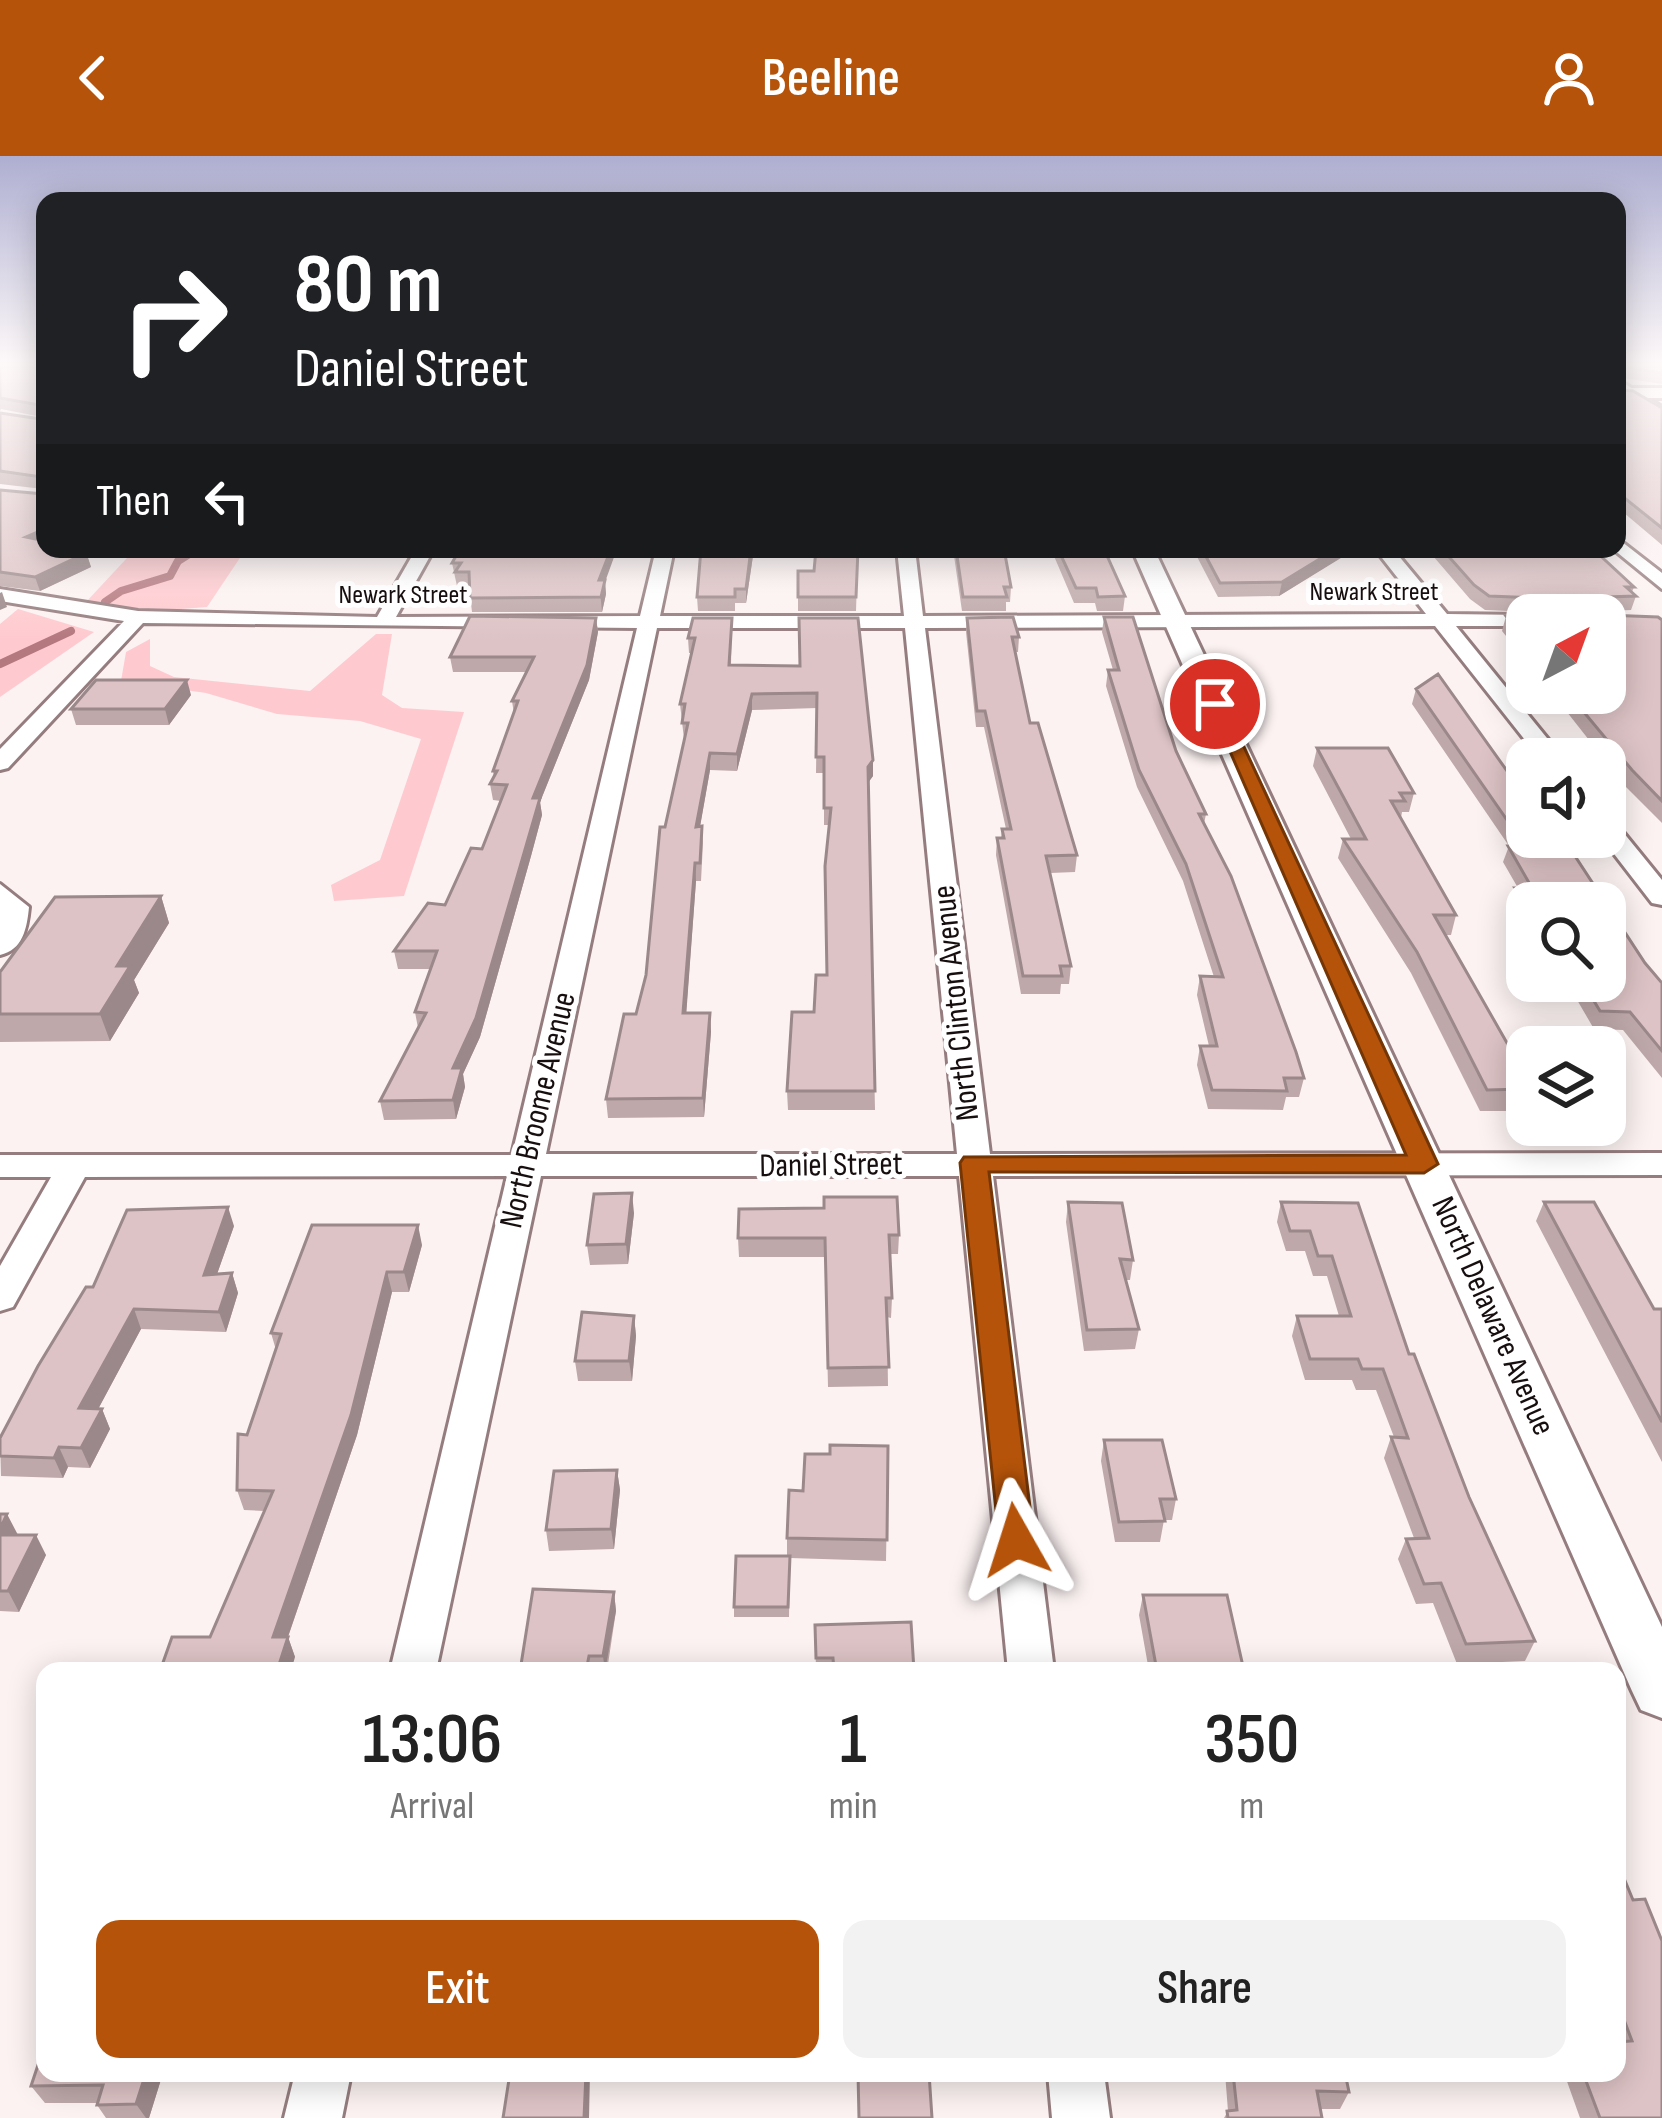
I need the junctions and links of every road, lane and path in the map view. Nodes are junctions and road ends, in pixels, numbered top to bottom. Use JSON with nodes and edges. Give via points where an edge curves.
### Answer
{"nodes":[{"id":1,"x":1626,"y":551,"type":"edge"},
{"id":2,"x":419,"y":558,"type":"edge"},
{"id":3,"x":663,"y":558,"type":"edge"},
{"id":4,"x":906,"y":558,"type":"edge"},
{"id":5,"x":1148,"y":558,"type":"edge"},
{"id":6,"x":1391,"y":558,"type":"edge"},
{"id":7,"x":1662,"y":583,"type":"edge"},
{"id":8,"x":0,"y":595,"type":"edge"},
{"id":9,"x":138,"y":617,"type":"junction"},
{"id":10,"x":1441,"y":619,"type":"junction"},
{"id":11,"x":1506,"y":620,"type":"edge"},
{"id":12,"x":914,"y":621,"type":"junction"},
{"id":13,"x":1177,"y":621,"type":"junction"},
{"id":14,"x":649,"y":622,"type":"junction"},
{"id":15,"x":383,"y":623,"type":"junction"},
{"id":16,"x":1535,"y":738,"type":"edge"},
{"id":17,"x":0,"y":763,"type":"edge"},
{"id":18,"x":1626,"y":852,"type":"edge"},
{"id":19,"x":0,"y":892,"type":"edge"},
{"id":20,"x":1662,"y":897,"type":"edge"},
{"id":21,"x":0,"y":947,"type":"edge"},
{"id":22,"x":974,"y":1163,"type":"junction"},
{"id":23,"x":1424,"y":1164,"type":"junction"},
{"id":24,"x":1662,"y":1164,"type":"edge"},
{"id":25,"x":0,"y":1166,"type":"edge"},
{"id":26,"x":74,"y":1167,"type":"junction"},
{"id":27,"x":525,"y":1168,"type":"junction"},
{"id":28,"x":0,"y":1298,"type":"edge"},
{"id":29,"x":415,"y":1662,"type":"edge"},
{"id":30,"x":1030,"y":1662,"type":"edge"},
{"id":31,"x":1662,"y":1691,"type":"edge"},
{"id":32,"x":321,"y":2082,"type":"edge"},
{"id":33,"x":1077,"y":2082,"type":"edge"},
{"id":34,"x":313,"y":2118,"type":"edge"},
{"id":35,"x":1081,"y":2118,"type":"edge"}],
"edges":[{"from":1,"to":7,"type":"street"},
{"from":2,"to":15,"type":"street"},
{"from":3,"to":14,"type":"street","name":"North Broome Avenue"},
{"from":4,"to":12,"type":"street","name":"North Clinton Avenue"},
{"from":5,"to":13,"type":"street","name":"North Delaware Avenue"},
{"from":6,"to":10,"type":"street"},
{"from":8,"to":9,"type":"street","name":"Newark Street"},
{"from":9,"to":15,"type":"street","name":"Newark Street"},
{"from":9,"to":17,"type":"street"},
{"from":10,"to":11,"type":"street","name":"Newark Street"},
{"from":10,"to":13,"type":"street","name":"Newark Street"},
{"from":10,"to":16,"type":"street"},
{"from":12,"to":13,"type":"street","name":"Newark Street"},
{"from":12,"to":14,"type":"street","name":"Newark Street"},
{"from":12,"to":22,"type":"street","name":"North Clinton Avenue"},
{"from":13,"to":23,"type":"street","name":"North Delaware Avenue"},
{"from":14,"to":15,"type":"street","name":"Newark Street"},
{"from":14,"to":27,"type":"street","name":"North Broome Avenue"},
{"from":18,"to":20,"type":"street"},
{"from":19,"to":21,"type":"street","via":[[15,908],[13,931]]},
{"from":22,"to":23,"type":"street","name":"Daniel Street"},
{"from":22,"to":27,"type":"street","name":"Daniel Street"},
{"from":22,"to":30,"type":"street","name":"North Clinton Avenue"},
{"from":23,"to":24,"type":"street","name":"Daniel Street"},
{"from":23,"to":31,"type":"street","name":"North Delaware Avenue"},
{"from":25,"to":26,"type":"street","name":"Daniel Street"},
{"from":26,"to":27,"type":"street","name":"Daniel Street"},
{"from":26,"to":28,"type":"street"},
{"from":27,"to":29,"type":"street","name":"North Broome Avenue"},
{"from":32,"to":34,"type":"street"},
{"from":33,"to":35,"type":"street"}]}
